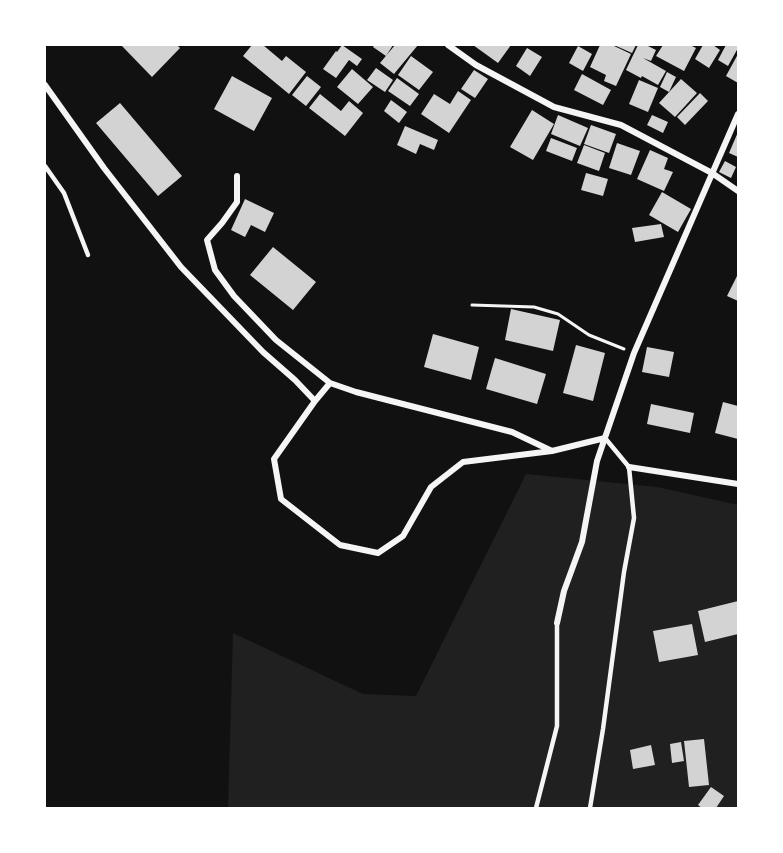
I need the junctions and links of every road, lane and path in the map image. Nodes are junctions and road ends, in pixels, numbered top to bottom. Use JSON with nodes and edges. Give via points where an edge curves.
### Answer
{"nodes":[{"id":1,"x":448,"y":45,"type":"edge"},
{"id":2,"x":45,"y":85,"type":"edge"},
{"id":3,"x":738,"y":114,"type":"edge"},
{"id":4,"x":45,"y":166,"type":"edge"},
{"id":5,"x":712,"y":173,"type":"junction"},
{"id":6,"x":237,"y":176,"type":"dead end"},
{"id":7,"x":738,"y":191,"type":"edge"},
{"id":8,"x":88,"y":255,"type":"dead end"},
{"id":9,"x":472,"y":304,"type":"dead end"},
{"id":10,"x":634,"y":352,"type":"junction"},
{"id":11,"x":330,"y":383,"type":"junction"},
{"id":12,"x":315,"y":400,"type":"junction"},
{"id":13,"x":605,"y":438,"type":"junction"},
{"id":14,"x":552,"y":451,"type":"junction"},
{"id":15,"x":629,"y":467,"type":"junction"},
{"id":16,"x":738,"y":484,"type":"edge"},
{"id":17,"x":557,"y":624,"type":"joint"},
{"id":18,"x":536,"y":808,"type":"edge"},
{"id":19,"x":590,"y":808,"type":"edge"}],
"edges":[{"from":1,"to":5,"type":"street","via":[[476,65],[554,107],[621,124]]},
{"from":2,"to":12,"type":"street","via":[[181,267]]},
{"from":3,"to":5,"type":"street"},
{"from":4,"to":8,"type":"lane","via":[[64,193]]},
{"from":5,"to":7,"type":"street"},
{"from":5,"to":10,"type":"street"},
{"from":6,"to":11,"type":"street","via":[[237,201],[207,240],[215,270],[276,340]]},
{"from":9,"to":10,"type":"path","via":[[534,307],[558,314],[589,335]]},
{"from":10,"to":13,"type":"street"},
{"from":11,"to":12,"type":"street"},
{"from":11,"to":14,"type":"street","via":[[512,432]]},
{"from":12,"to":14,"type":"street","via":[[274,459],[281,499],[340,545],[378,553],[403,536],[430,487],[463,462]]},
{"from":13,"to":14,"type":"street"},
{"from":13,"to":15,"type":"lane"},
{"from":13,"to":17,"type":"street","via":[[582,542]]},
{"from":15,"to":16,"type":"street"},
{"from":15,"to":19,"type":"lane","via":[[634,518]]},
{"from":17,"to":18,"type":"lane","via":[[557,726]]}]}
